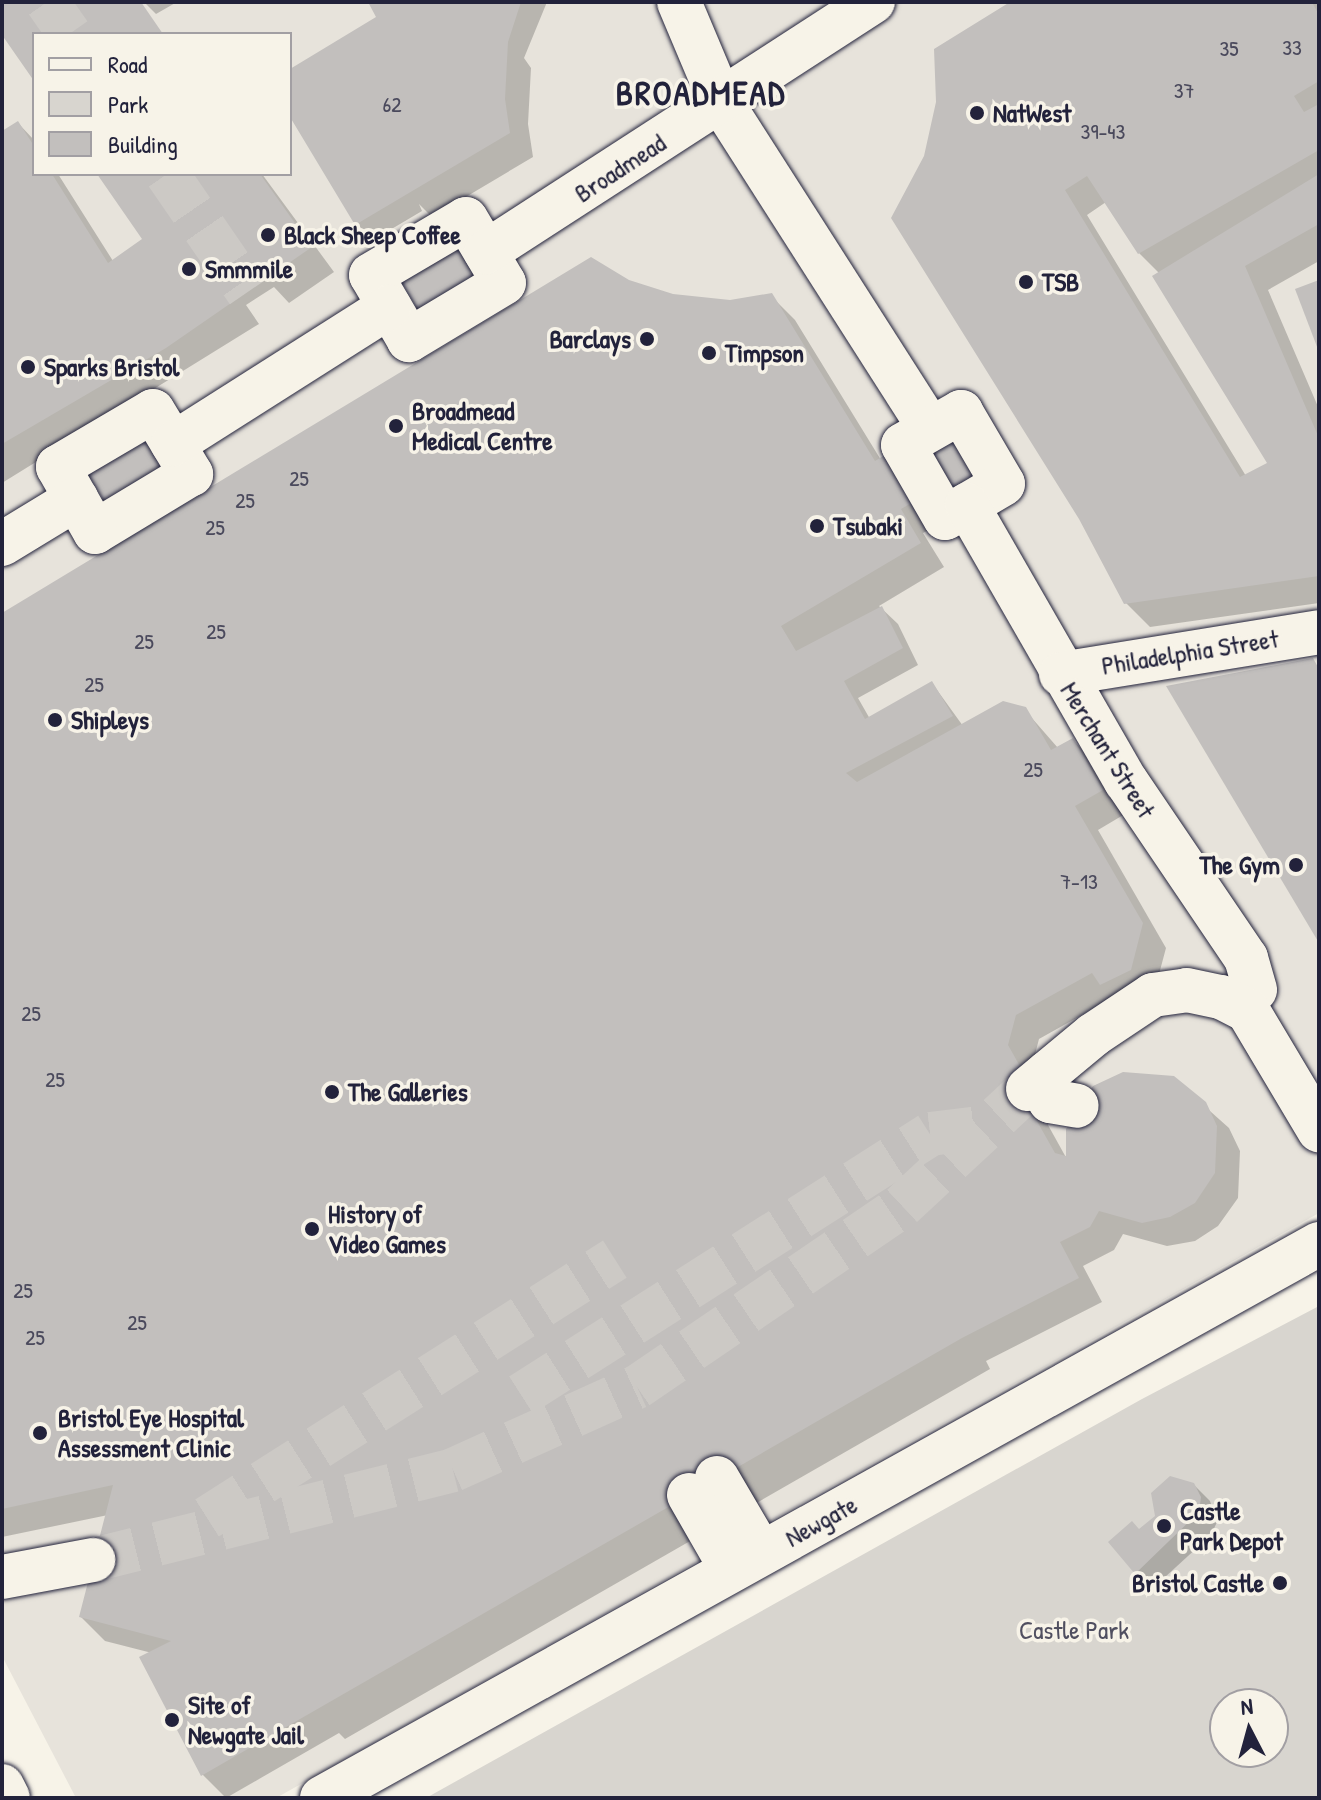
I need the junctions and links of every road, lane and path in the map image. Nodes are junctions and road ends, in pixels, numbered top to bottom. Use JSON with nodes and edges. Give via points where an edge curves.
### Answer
{"nodes":[{"id":1,"x":679,"y":2,"type":"edge"},
{"id":2,"x":873,"y":2,"type":"edge"},
{"id":3,"x":721,"y":102,"type":"junction"},
{"id":4,"x":486,"y":252,"type":"junction"},
{"id":5,"x":389,"y":307,"type":"junction"},
{"id":6,"x":173,"y":444,"type":"junction"},
{"id":7,"x":76,"y":499,"type":"junction"},
{"id":8,"x":2,"y":544,"type":"edge"},
{"id":9,"x":1319,"y":632,"type":"edge"},
{"id":10,"x":1061,"y":674,"type":"junction"},
{"id":11,"x":1255,"y":990,"type":"dead end"},
{"id":12,"x":1077,"y":1106,"type":"dead end"},
{"id":13,"x":1319,"y":1130,"type":"edge"},
{"id":14,"x":1319,"y":1244,"type":"edge"},
{"id":15,"x":703,"y":1487,"type":"dead end"},
{"id":16,"x":746,"y":1562,"type":"junction"},
{"id":17,"x":74,"y":1575,"type":"tunnel mouth"},
{"id":18,"x":2,"y":1577,"type":"edge"},
{"id":19,"x":2,"y":1786,"type":"edge"},
{"id":20,"x":8,"y":1798,"type":"edge"},
{"id":21,"x":322,"y":1798,"type":"edge"}],
"edges":[{"from":1,"to":3,"type":"street","name":"Merchant Street"},
{"from":2,"to":3,"type":"street","name":"Broadmead"},
{"from":3,"to":4,"type":"street","name":"Broadmead"},
{"from":3,"to":10,"type":"street","name":"Merchant Street","via":[[930,429],[903,445],[945,518],[967,505]]},
{"from":4,"to":5,"type":"street","via":[[504,283],[409,340]]},
{"from":4,"to":5,"type":"street","via":[[466,219],[371,275]]},
{"from":5,"to":6,"type":"street"},
{"from":6,"to":7,"type":"street","via":[[191,474],[95,532]]},
{"from":6,"to":7,"type":"street","via":[[153,411],[58,467]]},
{"from":7,"to":8,"type":"street"},
{"from":9,"to":10,"type":"street","name":"Philadelphia Street"},
{"from":10,"to":11,"type":"street","name":"Merchant Street","via":[[1246,958]]},
{"from":12,"to":13,"type":"street","via":[[1050,1101],[1038,1081],[1153,995],[1198,992],[1248,1011]]},
{"from":14,"to":16,"type":"street","name":"Newgate","via":[[1083,1380]]},
{"from":15,"to":16,"type":"street"},
{"from":16,"to":21,"type":"street","name":"Newgate"},
{"from":17,"to":18,"type":"street"},
{"from":19,"to":20,"type":"street"}]}
